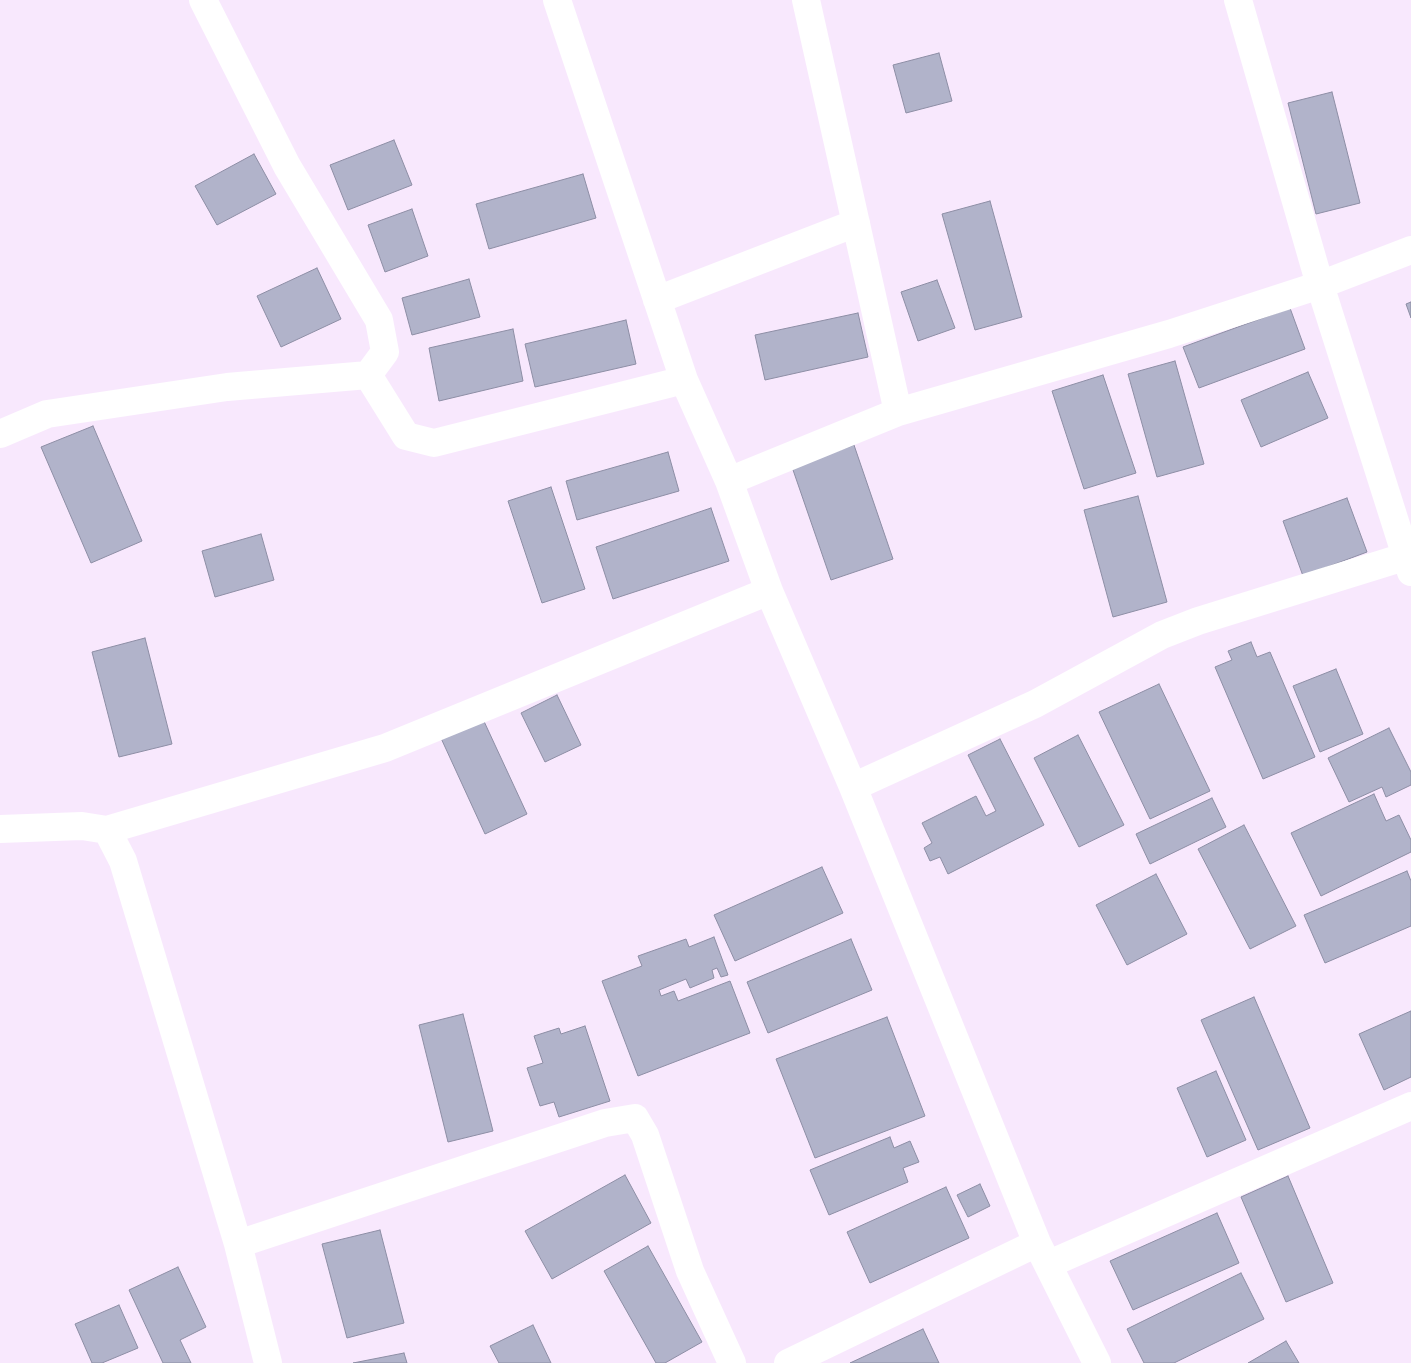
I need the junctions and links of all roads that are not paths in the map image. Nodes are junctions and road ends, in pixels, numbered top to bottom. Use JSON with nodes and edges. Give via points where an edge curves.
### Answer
{"nodes":[{"id":1,"x":204,"y":0,"type":"edge"},
{"id":2,"x":558,"y":0,"type":"edge"},
{"id":3,"x":806,"y":0,"type":"edge"},
{"id":4,"x":1238,"y":0,"type":"edge"},
{"id":5,"x":856,"y":223,"type":"junction"},
{"id":6,"x":1411,"y":250,"type":"edge"},
{"id":7,"x":1320,"y":285,"type":"junction"},
{"id":8,"x":657,"y":300,"type":"junction"},
{"id":9,"x":368,"y":375,"type":"junction"},
{"id":10,"x":684,"y":380,"type":"junction"},
{"id":11,"x":898,"y":412,"type":"junction"},
{"id":12,"x":0,"y":434,"type":"edge"},
{"id":13,"x":729,"y":481,"type":"junction"},
{"id":14,"x":1409,"y":564,"type":"edge"},
{"id":15,"x":769,"y":591,"type":"junction"},
{"id":16,"x":853,"y":787,"type":"junction"},
{"id":17,"x":0,"y":829,"type":"edge"},
{"id":18,"x":107,"y":830,"type":"junction"},
{"id":19,"x":1411,"y":1106,"type":"edge"},
{"id":20,"x":238,"y":1244,"type":"junction"},
{"id":21,"x":1043,"y":1254,"type":"junction"},
{"id":22,"x":268,"y":1363,"type":"edge"},
{"id":23,"x":732,"y":1363,"type":"edge"},
{"id":24,"x":788,"y":1363,"type":"edge"},
{"id":25,"x":1097,"y":1363,"type":"edge"}],
"edges":[{"from":1,"to":9,"type":"street","via":[[287,166],[379,320],[385,352]]},
{"from":2,"to":8,"type":"street"},
{"from":3,"to":5,"type":"street"},
{"from":4,"to":7,"type":"street"},
{"from":5,"to":8,"type":"street"},
{"from":5,"to":11,"type":"street"},
{"from":6,"to":7,"type":"street"},
{"from":7,"to":11,"type":"street","via":[[1170,334]]},
{"from":7,"to":14,"type":"street"},
{"from":8,"to":10,"type":"street"},
{"from":9,"to":10,"type":"street","via":[[406,436],[434,443]]},
{"from":9,"to":12,"type":"street","via":[[227,387],[46,414]]},
{"from":10,"to":13,"type":"street"},
{"from":11,"to":13,"type":"street"},
{"from":13,"to":15,"type":"street"},
{"from":14,"to":16,"type":"street","via":[[1198,621],[1162,635],[1035,704]]},
{"from":15,"to":16,"type":"street"},
{"from":15,"to":18,"type":"street","via":[[386,748]]},
{"from":16,"to":21,"type":"street"},
{"from":17,"to":18,"type":"street","via":[[82,826]]},
{"from":18,"to":20,"type":"street","via":[[123,861]]},
{"from":19,"to":21,"type":"street"},
{"from":20,"to":22,"type":"street"},
{"from":20,"to":23,"type":"street","via":[[606,1123],[634,1118],[644,1135],[690,1271]]},
{"from":21,"to":24,"type":"street"},
{"from":21,"to":25,"type":"street"}]}
